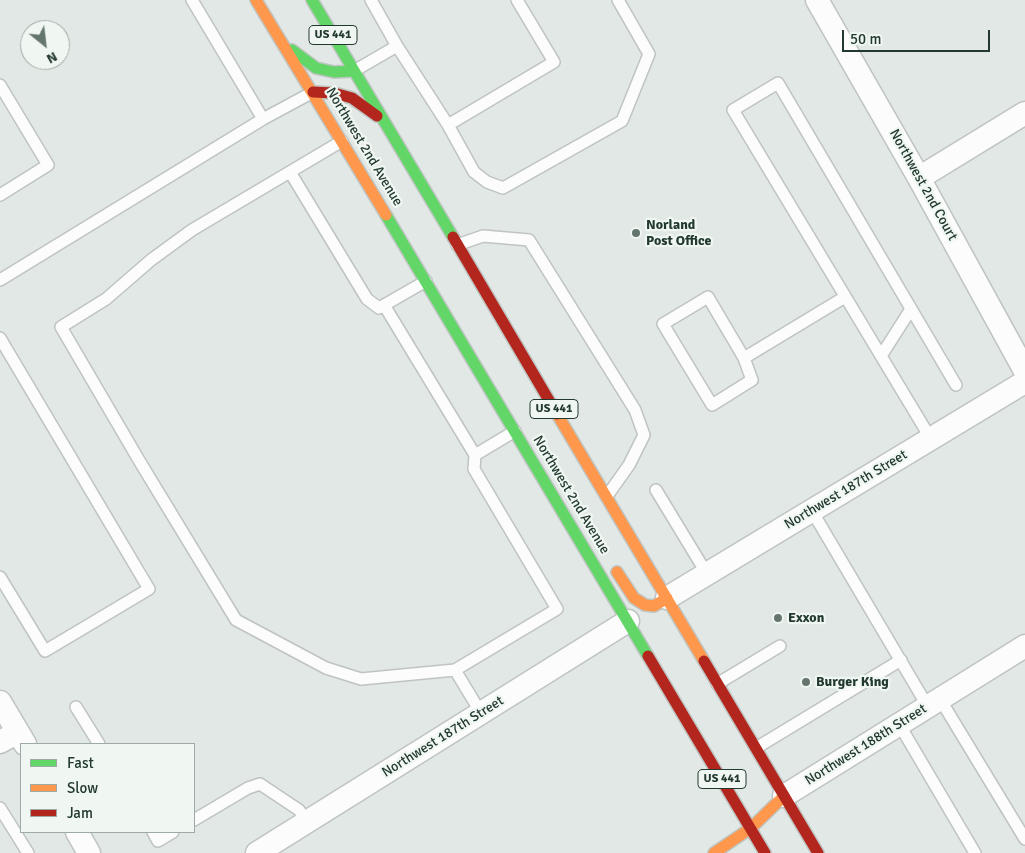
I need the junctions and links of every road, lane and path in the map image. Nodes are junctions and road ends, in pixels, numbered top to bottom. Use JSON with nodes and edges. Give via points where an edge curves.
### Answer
{"nodes":[{"id":1,"x":192,"y":0,"type":"edge"},
{"id":2,"x":256,"y":0,"type":"edge"},
{"id":3,"x":312,"y":0,"type":"edge"},
{"id":4,"x":371,"y":0,"type":"edge"},
{"id":5,"x":517,"y":0,"type":"edge"},
{"id":6,"x":618,"y":0,"type":"edge"},
{"id":7,"x":817,"y":0,"type":"edge"},
{"id":8,"x":285,"y":45,"type":"junction"},
{"id":9,"x":397,"y":46,"type":"junction"},
{"id":10,"x":354,"y":71,"type":"junction"},
{"id":11,"x":0,"y":85,"type":"edge"},
{"id":12,"x":313,"y":92,"type":"junction"},
{"id":13,"x":1025,"y":113,"type":"edge"},
{"id":14,"x":263,"y":119,"type":"junction"},
{"id":15,"x":382,"y":120,"type":"junction"},
{"id":16,"x":448,"y":125,"type":"junction"},
{"id":17,"x":342,"y":140,"type":"junction"},
{"id":18,"x":290,"y":172,"type":"junction"},
{"id":19,"x":919,"y":178,"type":"junction"},
{"id":20,"x":0,"y":195,"type":"edge"},
{"id":21,"x":457,"y":245,"type":"junction"},
{"id":22,"x":0,"y":280,"type":"edge"},
{"id":23,"x":426,"y":281,"type":"junction"},
{"id":24,"x":845,"y":297,"type":"junction"},
{"id":25,"x":384,"y":305,"type":"junction"},
{"id":26,"x":911,"y":309,"type":"junction"},
{"id":27,"x":0,"y":338,"type":"edge"},
{"id":28,"x":881,"y":356,"type":"junction"},
{"id":29,"x":744,"y":358,"type":"junction"},
{"id":30,"x":1025,"y":371,"type":"edge"},
{"id":31,"x":1025,"y":382,"type":"edge"},
{"id":32,"x":956,"y":385,"type":"dead end"},
{"id":33,"x":515,"y":431,"type":"junction"},
{"id":34,"x":931,"y":439,"type":"junction"},
{"id":35,"x":475,"y":454,"type":"junction"},
{"id":36,"x":656,"y":490,"type":"dead end"},
{"id":37,"x":606,"y":497,"type":"junction"},
{"id":38,"x":812,"y":511,"type":"junction"},
{"id":39,"x":613,"y":564,"type":"dead end"},
{"id":40,"x":707,"y":574,"type":"junction"},
{"id":41,"x":0,"y":578,"type":"edge"},
{"id":42,"x":667,"y":598,"type":"junction"},
{"id":43,"x":628,"y":621,"type":"junction"},
{"id":44,"x":780,"y":646,"type":"dead end"},
{"id":45,"x":1025,"y":646,"type":"edge"},
{"id":46,"x":901,"y":660,"type":"junction"},
{"id":47,"x":455,"y":670,"type":"junction"},
{"id":48,"x":717,"y":684,"type":"junction"},
{"id":49,"x":0,"y":702,"type":"edge"},
{"id":50,"x":934,"y":703,"type":"junction"},
{"id":51,"x":76,"y":706,"type":"dead end"},
{"id":52,"x":481,"y":713,"type":"junction"},
{"id":53,"x":899,"y":724,"type":"junction"},
{"id":54,"x":14,"y":739,"type":"edge"},
{"id":55,"x":99,"y":743,"type":"edge"},
{"id":56,"x":756,"y":748,"type":"junction"},
{"id":57,"x":784,"y":796,"type":"junction"},
{"id":58,"x":0,"y":808,"type":"edge"},
{"id":59,"x":195,"y":819,"type":"edge"},
{"id":60,"x":307,"y":822,"type":"junction"},
{"id":61,"x":751,"y":828,"type":"junction"},
{"id":62,"x":78,"y":833,"type":"edge"},
{"id":63,"x":154,"y":833,"type":"edge"},
{"id":64,"x":172,"y":833,"type":"edge"},
{"id":65,"x":1025,"y":839,"type":"edge"},
{"id":66,"x":28,"y":853,"type":"edge"},
{"id":67,"x":89,"y":853,"type":"edge"},
{"id":68,"x":257,"y":853,"type":"edge"},
{"id":69,"x":714,"y":853,"type":"edge"},
{"id":70,"x":765,"y":853,"type":"edge"},
{"id":71,"x":818,"y":853,"type":"edge"},
{"id":72,"x":975,"y":853,"type":"edge"}],
"edges":[{"from":1,"to":14,"type":"lane"},
{"from":2,"to":8,"type":"main road","name":"Northwest 2nd Avenue","number":"US 441"},
{"from":3,"to":10,"type":"main road","name":"Northwest 2nd Avenue","number":"US 441"},
{"from":4,"to":9,"type":"lane"},
{"from":5,"to":16,"type":"lane","via":[[554,62]]},
{"from":6,"to":16,"type":"lane","via":[[649,54],[622,121],[503,188],[474,172]]},
{"from":7,"to":19,"type":"street","name":"Northwest 2nd Court"},
{"from":8,"to":10,"type":"main road","via":[[316,68],[334,72]]},
{"from":8,"to":12,"type":"main road","name":"Northwest 2nd Avenue","number":"US 441"},
{"from":9,"to":10,"type":"lane"},
{"from":9,"to":16,"type":"lane"},
{"from":10,"to":15,"type":"main road","name":"Northwest 2nd Avenue","number":"US 441"},
{"from":11,"to":20,"type":"lane","via":[[48,165]]},
{"from":12,"to":14,"type":"lane"},
{"from":12,"to":15,"type":"main road","via":[[352,98]]},
{"from":12,"to":17,"type":"main road","name":"Northwest 2nd Avenue","number":"US 441"},
{"from":13,"to":19,"type":"street"},
{"from":14,"to":22,"type":"lane"},
{"from":15,"to":21,"type":"main road","name":"Northwest 2nd Avenue","number":"US 441"},
{"from":17,"to":18,"type":"lane"},
{"from":17,"to":23,"type":"main road","name":"Northwest 2nd Avenue","number":"US 441"},
{"from":18,"to":25,"type":"lane","via":[[367,299],[379,308]]},
{"from":18,"to":47,"type":"lane","via":[[192,230],[106,299],[61,327],[236,620],[326,668],[361,679]]},
{"from":19,"to":30,"type":"street","name":"Northwest 2nd Court"},
{"from":21,"to":37,"type":"main road","name":"Northwest 2nd Avenue","number":"US 441"},
{"from":21,"to":37,"type":"lane","via":[[483,236],[529,240],[635,410],[644,435],[629,465]]},
{"from":23,"to":25,"type":"lane"},
{"from":23,"to":33,"type":"main road","name":"Northwest 2nd Avenue","number":"US 441"},
{"from":24,"to":26,"type":"lane","via":[[733,110],[778,82]]},
{"from":24,"to":28,"type":"lane"},
{"from":24,"to":29,"type":"lane"},
{"from":25,"to":35,"type":"lane"},
{"from":26,"to":28,"type":"lane"},
{"from":26,"to":32,"type":"lane"},
{"from":27,"to":41,"type":"lane","via":[[149,589],[45,651]]},
{"from":28,"to":34,"type":"lane"},
{"from":29,"to":29,"type":"lane","via":[[752,380],[712,405],[663,324],[708,297]]},
{"from":31,"to":34,"type":"street","name":"Northwest 187th Street"},
{"from":33,"to":35,"type":"lane"},
{"from":33,"to":43,"type":"main road","name":"Northwest 2nd Avenue","number":"US 441","via":[[586,542]]},
{"from":34,"to":38,"type":"street","name":"Northwest 187th Street"},
{"from":35,"to":47,"type":"lane","via":[[474,469],[556,610]]},
{"from":36,"to":40,"type":"lane"},
{"from":37,"to":42,"type":"main road","name":"Northwest 2nd Avenue","number":"US 441"},
{"from":38,"to":40,"type":"street","name":"Northwest 187th Street"},
{"from":38,"to":46,"type":"lane"},
{"from":39,"to":42,"type":"main road","via":[[634,598],[645,605],[654,606]]},
{"from":40,"to":42,"type":"street","name":"Northwest 187th Street"},
{"from":42,"to":48,"type":"main road","name":"Northwest 2nd Avenue","number":"US 441"},
{"from":43,"to":52,"type":"street","name":"Northwest 187th Street"},
{"from":43,"to":61,"type":"main road","name":"Northwest 2nd Avenue","number":"US 441"},
{"from":44,"to":48,"type":"lane"},
{"from":45,"to":50,"type":"street","name":"Northwest 188th Street"},
{"from":46,"to":50,"type":"lane"},
{"from":46,"to":56,"type":"lane"},
{"from":47,"to":52,"type":"lane"},
{"from":48,"to":56,"type":"main road","name":"Northwest 2nd Avenue","number":"US 441"},
{"from":49,"to":54,"type":"street"},
{"from":50,"to":53,"type":"street","name":"Northwest 188th Street"},
{"from":50,"to":65,"type":"lane"},
{"from":51,"to":55,"type":"lane"},
{"from":52,"to":60,"type":"street","name":"Northwest 187th Street"},
{"from":53,"to":57,"type":"street","name":"Northwest 188th Street"},
{"from":53,"to":72,"type":"lane"},
{"from":56,"to":57,"type":"main road","name":"Northwest 2nd Avenue","number":"US 441"},
{"from":57,"to":61,"type":"main road","name":"Northwest 188th Street"},
{"from":57,"to":71,"type":"main road","name":"Northwest 2nd Avenue","number":"US 441"},
{"from":58,"to":66,"type":"lane"},
{"from":59,"to":60,"type":"lane","via":[[260,784],[299,810]]},
{"from":60,"to":68,"type":"street","name":"Northwest 187th Street"},
{"from":61,"to":69,"type":"main road","name":"Northwest 188th Street"},
{"from":61,"to":70,"type":"main road","name":"Northwest 2nd Avenue","number":"US 441"},
{"from":62,"to":67,"type":"street"},
{"from":63,"to":64,"type":"lane","via":[[158,841]]}]}
